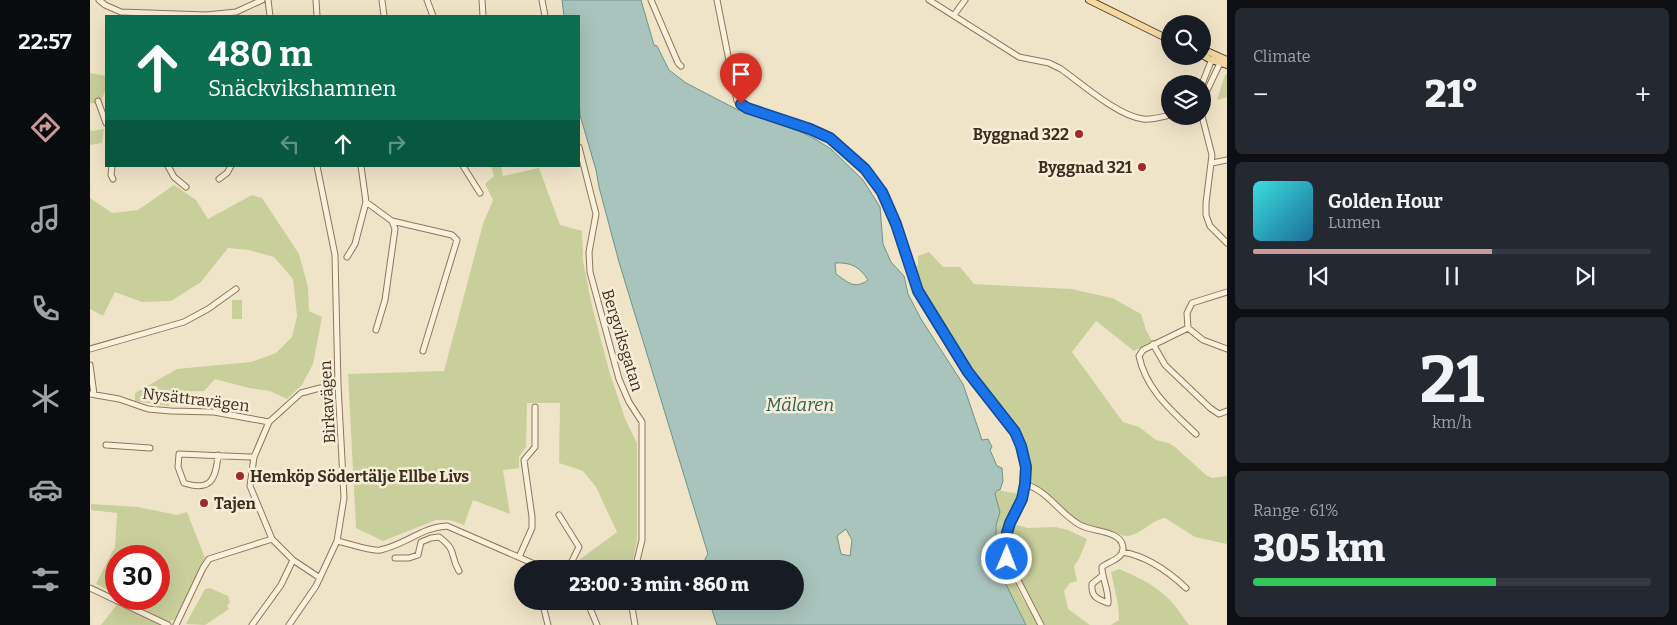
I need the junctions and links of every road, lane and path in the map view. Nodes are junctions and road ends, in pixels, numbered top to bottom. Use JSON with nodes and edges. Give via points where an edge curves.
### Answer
{"nodes":[{"id":1,"x":99,"y":0,"type":"edge"},
{"id":2,"x":262,"y":0,"type":"edge"},
{"id":3,"x":268,"y":0,"type":"edge"},
{"id":4,"x":316,"y":0,"type":"edge"},
{"id":5,"x":382,"y":0,"type":"edge"},
{"id":6,"x":427,"y":0,"type":"edge"},
{"id":7,"x":482,"y":0,"type":"edge"},
{"id":8,"x":542,"y":0,"type":"edge"},
{"id":9,"x":651,"y":0,"type":"edge"},
{"id":10,"x":717,"y":0,"type":"edge"},
{"id":11,"x":929,"y":0,"type":"edge"},
{"id":12,"x":965,"y":0,"type":"edge"},
{"id":13,"x":1089,"y":0,"type":"edge"},
{"id":14,"x":121,"y":14,"type":"edge"},
{"id":15,"x":161,"y":15,"type":"edge"},
{"id":16,"x":219,"y":15,"type":"edge"},
{"id":17,"x":270,"y":15,"type":"edge"},
{"id":18,"x":316,"y":15,"type":"edge"},
{"id":19,"x":384,"y":15,"type":"edge"},
{"id":20,"x":433,"y":15,"type":"edge"},
{"id":21,"x":483,"y":15,"type":"edge"},
{"id":22,"x":545,"y":15,"type":"edge"},
{"id":23,"x":954,"y":15,"type":"junction"},
{"id":24,"x":1161,"y":34,"type":"edge"},
{"id":25,"x":1220,"y":60,"type":"edge"},
{"id":26,"x":681,"y":66,"type":"dead end"},
{"id":27,"x":1209,"y":75,"type":"edge"},
{"id":28,"x":1211,"y":80,"type":"edge"},
{"id":29,"x":98,"y":101,"type":"dead end"},
{"id":30,"x":1161,"y":117,"type":"edge"},
{"id":31,"x":105,"y":120,"type":"edge"},
{"id":32,"x":1204,"y":125,"type":"edge"},
{"id":33,"x":580,"y":151,"type":"edge"},
{"id":34,"x":1227,"y":160,"type":"edge"},
{"id":35,"x":1212,"y":163,"type":"junction"},
{"id":36,"x":112,"y":167,"type":"edge"},
{"id":37,"x":169,"y":167,"type":"edge"},
{"id":38,"x":230,"y":167,"type":"edge"},
{"id":39,"x":317,"y":167,"type":"edge"},
{"id":40,"x":362,"y":167,"type":"edge"},
{"id":41,"x":464,"y":167,"type":"edge"},
{"id":42,"x":113,"y":179,"type":"dead end"},
{"id":43,"x":219,"y":179,"type":"dead end"},
{"id":44,"x":186,"y":187,"type":"dead end"},
{"id":45,"x":480,"y":193,"type":"dead end"},
{"id":46,"x":366,"y":202,"type":"junction"},
{"id":47,"x":392,"y":221,"type":"junction"},
{"id":48,"x":1227,"y":244,"type":"edge"},
{"id":49,"x":347,"y":257,"type":"dead end"},
{"id":50,"x":236,"y":289,"type":"dead end"},
{"id":51,"x":1227,"y":292,"type":"edge"},
{"id":52,"x":1188,"y":328,"type":"junction"},
{"id":53,"x":376,"y":330,"type":"dead end"},
{"id":54,"x":1153,"y":344,"type":"junction"},
{"id":55,"x":90,"y":349,"type":"edge"},
{"id":56,"x":1227,"y":349,"type":"edge"},
{"id":57,"x":423,"y":351,"type":"dead end"},
{"id":58,"x":90,"y":365,"type":"edge"},
{"id":59,"x":338,"y":387,"type":"junction"},
{"id":60,"x":92,"y":394,"type":"edge"},
{"id":61,"x":535,"y":407,"type":"dead end"},
{"id":62,"x":1227,"y":411,"type":"edge"},
{"id":63,"x":269,"y":422,"type":"junction"},
{"id":64,"x":1196,"y":434,"type":"dead end"},
{"id":65,"x":106,"y":445,"type":"dead end"},
{"id":66,"x":150,"y":448,"type":"dead end"},
{"id":67,"x":218,"y":455,"type":"junction"},
{"id":68,"x":254,"y":457,"type":"junction"},
{"id":69,"x":1025,"y":484,"type":"junction"},
{"id":70,"x":559,"y":515,"type":"dead end"},
{"id":71,"x":272,"y":538,"type":"junction"},
{"id":72,"x":337,"y":541,"type":"junction"},
{"id":73,"x":1122,"y":552,"type":"junction"},
{"id":74,"x":519,"y":557,"type":"junction"},
{"id":75,"x":395,"y":558,"type":"dead end"},
{"id":76,"x":293,"y":560,"type":"junction"},
{"id":77,"x":525,"y":560,"type":"edge"},
{"id":78,"x":572,"y":560,"type":"edge"},
{"id":79,"x":637,"y":560,"type":"edge"},
{"id":80,"x":459,"y":571,"type":"dead end"},
{"id":81,"x":1103,"y":575,"type":"junction"},
{"id":82,"x":320,"y":578,"type":"junction"},
{"id":83,"x":90,"y":588,"type":"edge"},
{"id":84,"x":1186,"y":588,"type":"dead end"},
{"id":85,"x":544,"y":610,"type":"edge"},
{"id":86,"x":591,"y":610,"type":"edge"},
{"id":87,"x":632,"y":610,"type":"edge"},
{"id":88,"x":168,"y":625,"type":"edge"},
{"id":89,"x":176,"y":625,"type":"edge"},
{"id":90,"x":252,"y":625,"type":"edge"},
{"id":91,"x":289,"y":625,"type":"edge"},
{"id":92,"x":548,"y":625,"type":"edge"},
{"id":93,"x":597,"y":625,"type":"edge"},
{"id":94,"x":635,"y":625,"type":"edge"},
{"id":95,"x":1041,"y":625,"type":"edge"}],
"edges":[{"from":1,"to":14,"type":"street"},
{"from":2,"to":16,"type":"street","via":[[243,10]]},
{"from":3,"to":17,"type":"street"},
{"from":4,"to":18,"type":"street"},
{"from":5,"to":19,"type":"street"},
{"from":6,"to":20,"type":"street"},
{"from":7,"to":21,"type":"street"},
{"from":8,"to":22,"type":"street"},
{"from":9,"to":26,"type":"street"},
{"from":10,"to":69,"type":"street","via":[[738,101],[747,108],[830,138],[865,169],[882,192],[896,224],[918,291],[968,372],[1015,432],[1024,455]]},
{"from":11,"to":23,"type":"street"},
{"from":12,"to":23,"type":"street"},
{"from":13,"to":24,"type":"main road"},
{"from":14,"to":15,"type":"street"},
{"from":15,"to":16,"type":"street"},
{"from":23,"to":30,"type":"street","via":[[1019,57],[1061,69],[1124,114],[1141,119]]},
{"from":25,"to":27,"type":"street"},
{"from":25,"to":28,"type":"street"},
{"from":29,"to":31,"type":"street"},
{"from":32,"to":35,"type":"street"},
{"from":33,"to":79,"type":"street","name":"Bergviksgatan","via":[[596,214],[589,252],[590,272],[619,379],[642,422],[642,540]]},
{"from":34,"to":35,"type":"street"},
{"from":35,"to":48,"type":"street","via":[[1206,215],[1210,226]]},
{"from":36,"to":42,"type":"street"},
{"from":37,"to":44,"type":"street"},
{"from":38,"to":43,"type":"street"},
{"from":39,"to":59,"type":"street","name":"Birkavägen","via":[[335,255]]},
{"from":40,"to":46,"type":"street"},
{"from":41,"to":45,"type":"street"},
{"from":46,"to":47,"type":"street"},
{"from":46,"to":49,"type":"street","via":[[355,244]]},
{"from":47,"to":53,"type":"street","via":[[395,229]]},
{"from":47,"to":57,"type":"street","via":[[452,235],[457,240]]},
{"from":50,"to":55,"type":"street","via":[[184,322]]},
{"from":51,"to":52,"type":"street","via":[[1192,303],[1187,313]]},
{"from":52,"to":54,"type":"street"},
{"from":52,"to":56,"type":"street","via":[[1203,340]]},
{"from":54,"to":62,"type":"street","via":[[1165,365],[1210,408],[1218,414]]},
{"from":54,"to":64,"type":"street","via":[[1139,356],[1145,377],[1157,396]]},
{"from":58,"to":60,"type":"street"},
{"from":59,"to":63,"type":"street","via":[[301,393]]},
{"from":59,"to":72,"type":"street","name":"Birkavägen","via":[[344,498]]},
{"from":60,"to":63,"type":"street","name":"Nysättravägen","via":[[148,409],[214,412]]},
{"from":61,"to":74,"type":"street","via":[[535,448],[524,460],[532,528]]},
{"from":63,"to":68,"type":"street"},
{"from":65,"to":66,"type":"street"},
{"from":67,"to":67,"type":"street","via":[[179,454],[178,467],[184,483],[195,487],[207,485],[214,477]]},
{"from":67,"to":68,"type":"street"},
{"from":68,"to":71,"type":"street","via":[[250,486]]},
{"from":69,"to":73,"type":"street","via":[[1039,490],[1074,522],[1118,537]]},
{"from":69,"to":95,"type":"street","via":[[1007,533],[1007,559]]},
{"from":70,"to":78,"type":"street","via":[[579,547]]},
{"from":71,"to":76,"type":"street"},
{"from":71,"to":89,"type":"street","via":[[209,559]]},
{"from":72,"to":74,"type":"street","via":[[379,550],[434,527],[447,526]]},
{"from":72,"to":82,"type":"street","name":"Birkavägen"},
{"from":73,"to":81,"type":"street","via":[[1102,567]]},
{"from":73,"to":84,"type":"street","via":[[1158,566]]},
{"from":74,"to":77,"type":"street"},
{"from":75,"to":80,"type":"street","via":[[418,555],[421,542],[439,537],[450,545]]},
{"from":76,"to":82,"type":"street"},
{"from":76,"to":90,"type":"street","via":[[281,585]]},
{"from":81,"to":81,"type":"street","via":[[1108,590],[1108,603],[1098,600],[1092,592],[1092,584]]},
{"from":82,"to":91,"type":"street","name":"Birkavägen"},
{"from":83,"to":88,"type":"street"},
{"from":85,"to":92,"type":"street"},
{"from":86,"to":93,"type":"street"},
{"from":87,"to":94,"type":"street"}]}
